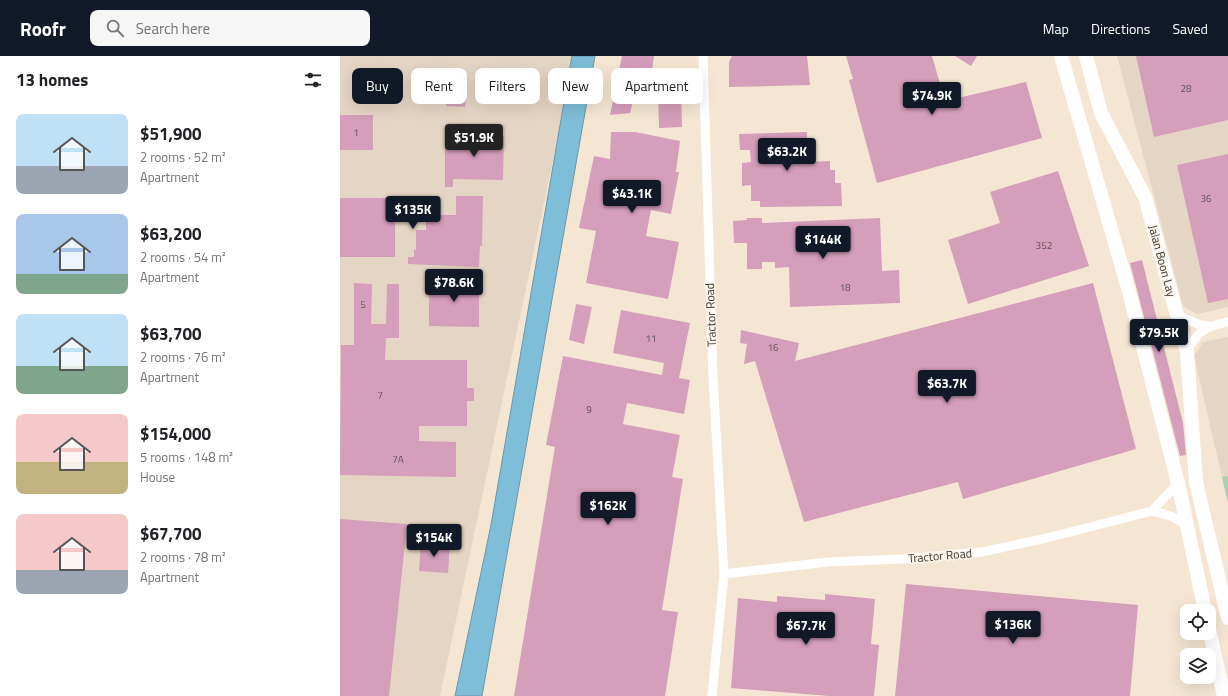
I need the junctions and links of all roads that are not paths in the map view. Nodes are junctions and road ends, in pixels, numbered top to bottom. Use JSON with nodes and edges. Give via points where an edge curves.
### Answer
{"nodes":[{"id":1,"x":703,"y":56,"type":"edge"},
{"id":2,"x":1061,"y":56,"type":"edge"},
{"id":3,"x":1088,"y":60,"type":"edge"},
{"id":4,"x":1177,"y":315,"type":"junction"},
{"id":5,"x":1228,"y":322,"type":"edge"},
{"id":6,"x":1210,"y":326,"type":"junction"},
{"id":7,"x":1187,"y":352,"type":"junction"},
{"id":8,"x":1178,"y":483,"type":"junction"},
{"id":9,"x":1152,"y":511,"type":"junction"},
{"id":10,"x":1187,"y":525,"type":"junction"},
{"id":11,"x":724,"y":574,"type":"junction"},
{"id":12,"x":1204,"y":604,"type":"edge"},
{"id":13,"x":1228,"y":618,"type":"edge"},
{"id":14,"x":1212,"y":640,"type":"edge"},
{"id":15,"x":712,"y":696,"type":"edge"},
{"id":16,"x":1224,"y":696,"type":"edge"}],
"edges":[{"from":1,"to":11,"type":"street","name":"Tractor Road","via":[[713,377]]},
{"from":2,"to":8,"type":"main road","via":[[1128,288]]},
{"from":3,"to":4,"type":"main road","name":"Jalan Boon Lay","via":[[1101,113],[1144,197]]},
{"from":4,"to":6,"type":"street"},
{"from":4,"to":7,"type":"main road","name":"Jalan Boon Lay"},
{"from":5,"to":6,"type":"street"},
{"from":6,"to":7,"type":"street","via":[[1194,337]]},
{"from":7,"to":13,"type":"main road","name":"Jalan Boon Lay","via":[[1196,482]]},
{"from":8,"to":9,"type":"street"},
{"from":8,"to":10,"type":"main road"},
{"from":9,"to":10,"type":"street","name":"Tractor Road","via":[[1171,516]]},
{"from":9,"to":11,"type":"street","name":"Tractor Road","via":[[1047,538],[963,555],[828,562]]},
{"from":10,"to":12,"type":"main road"},
{"from":11,"to":15,"type":"street","name":"Tractor Road"},
{"from":14,"to":16,"type":"main road"}]}
